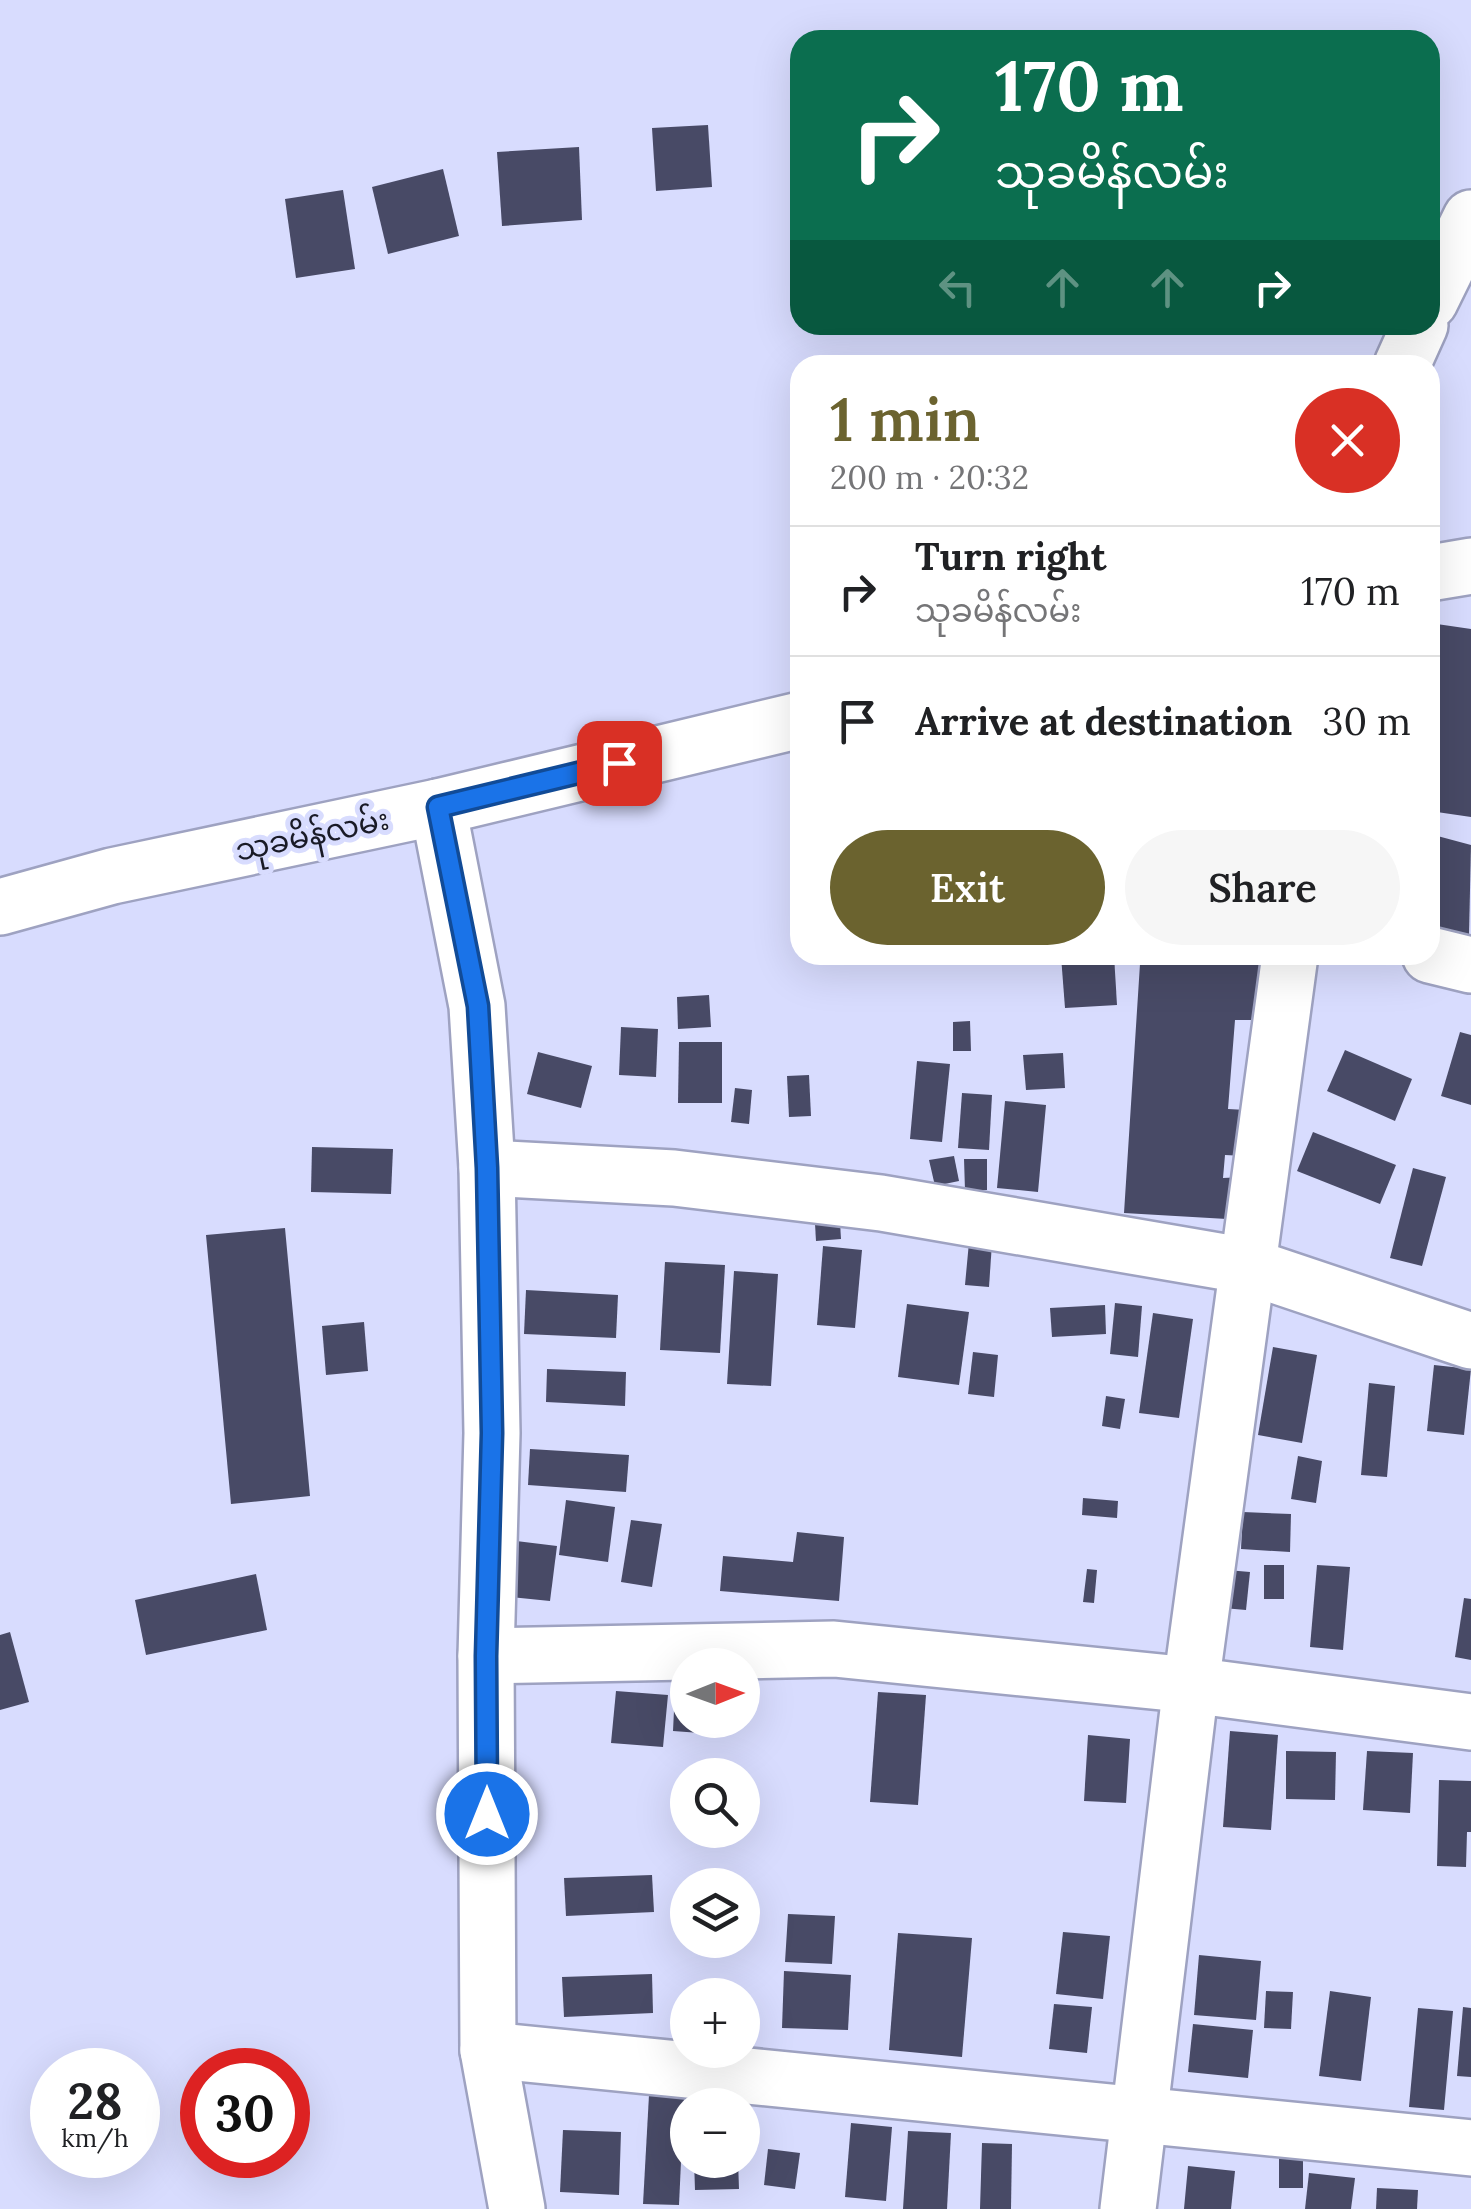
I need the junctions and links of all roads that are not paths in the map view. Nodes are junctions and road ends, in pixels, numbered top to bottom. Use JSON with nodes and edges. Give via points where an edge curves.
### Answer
{"nodes":[{"id":1,"x":1471,"y":218,"type":"edge"},
{"id":2,"x":1440,"y":282,"type":"edge"},
{"id":3,"x":1471,"y":566,"type":"edge"},
{"id":4,"x":1440,"y":571,"type":"edge"},
{"id":5,"x":790,"y":722,"type":"edge"},
{"id":6,"x":438,"y":807,"type":"junction"},
{"id":7,"x":0,"y":908,"type":"edge"},
{"id":8,"x":1440,"y":957,"type":"edge"},
{"id":9,"x":1289,"y":965,"type":"edge"},
{"id":10,"x":1471,"y":965,"type":"edge"},
{"id":11,"x":487,"y":1168,"type":"junction"},
{"id":12,"x":1248,"y":1266,"type":"junction"},
{"id":13,"x":1471,"y":1342,"type":"edge"},
{"id":14,"x":486,"y":1656,"type":"junction"},
{"id":15,"x":1190,"y":1685,"type":"junction"},
{"id":16,"x":1471,"y":1722,"type":"edge"},
{"id":17,"x":488,"y":2050,"type":"junction"},
{"id":18,"x":1138,"y":2113,"type":"junction"},
{"id":19,"x":1471,"y":2148,"type":"edge"},
{"id":20,"x":517,"y":2209,"type":"edge"},
{"id":21,"x":1128,"y":2209,"type":"edge"}],
"edges":[{"from":1,"to":2,"type":"street"},
{"from":3,"to":4,"type":"street"},
{"from":5,"to":6,"type":"street","name":"သုခမိန်လမ်း"},
{"from":6,"to":7,"type":"street","name":"သုခမိန်လမ်း","via":[[112,876]]},
{"from":6,"to":11,"type":"street","via":[[478,1006]]},
{"from":8,"to":10,"type":"street"},
{"from":9,"to":12,"type":"street"},
{"from":11,"to":12,"type":"street","via":[[674,1178],[881,1203]]},
{"from":11,"to":14,"type":"street","via":[[492,1433]]},
{"from":12,"to":13,"type":"street"},
{"from":12,"to":15,"type":"street"},
{"from":14,"to":15,"type":"street","via":[[834,1650]]},
{"from":14,"to":17,"type":"street"},
{"from":15,"to":16,"type":"street"},
{"from":15,"to":18,"type":"street"},
{"from":17,"to":18,"type":"street"},
{"from":17,"to":20,"type":"street"},
{"from":18,"to":19,"type":"street"},
{"from":18,"to":21,"type":"street"}]}
